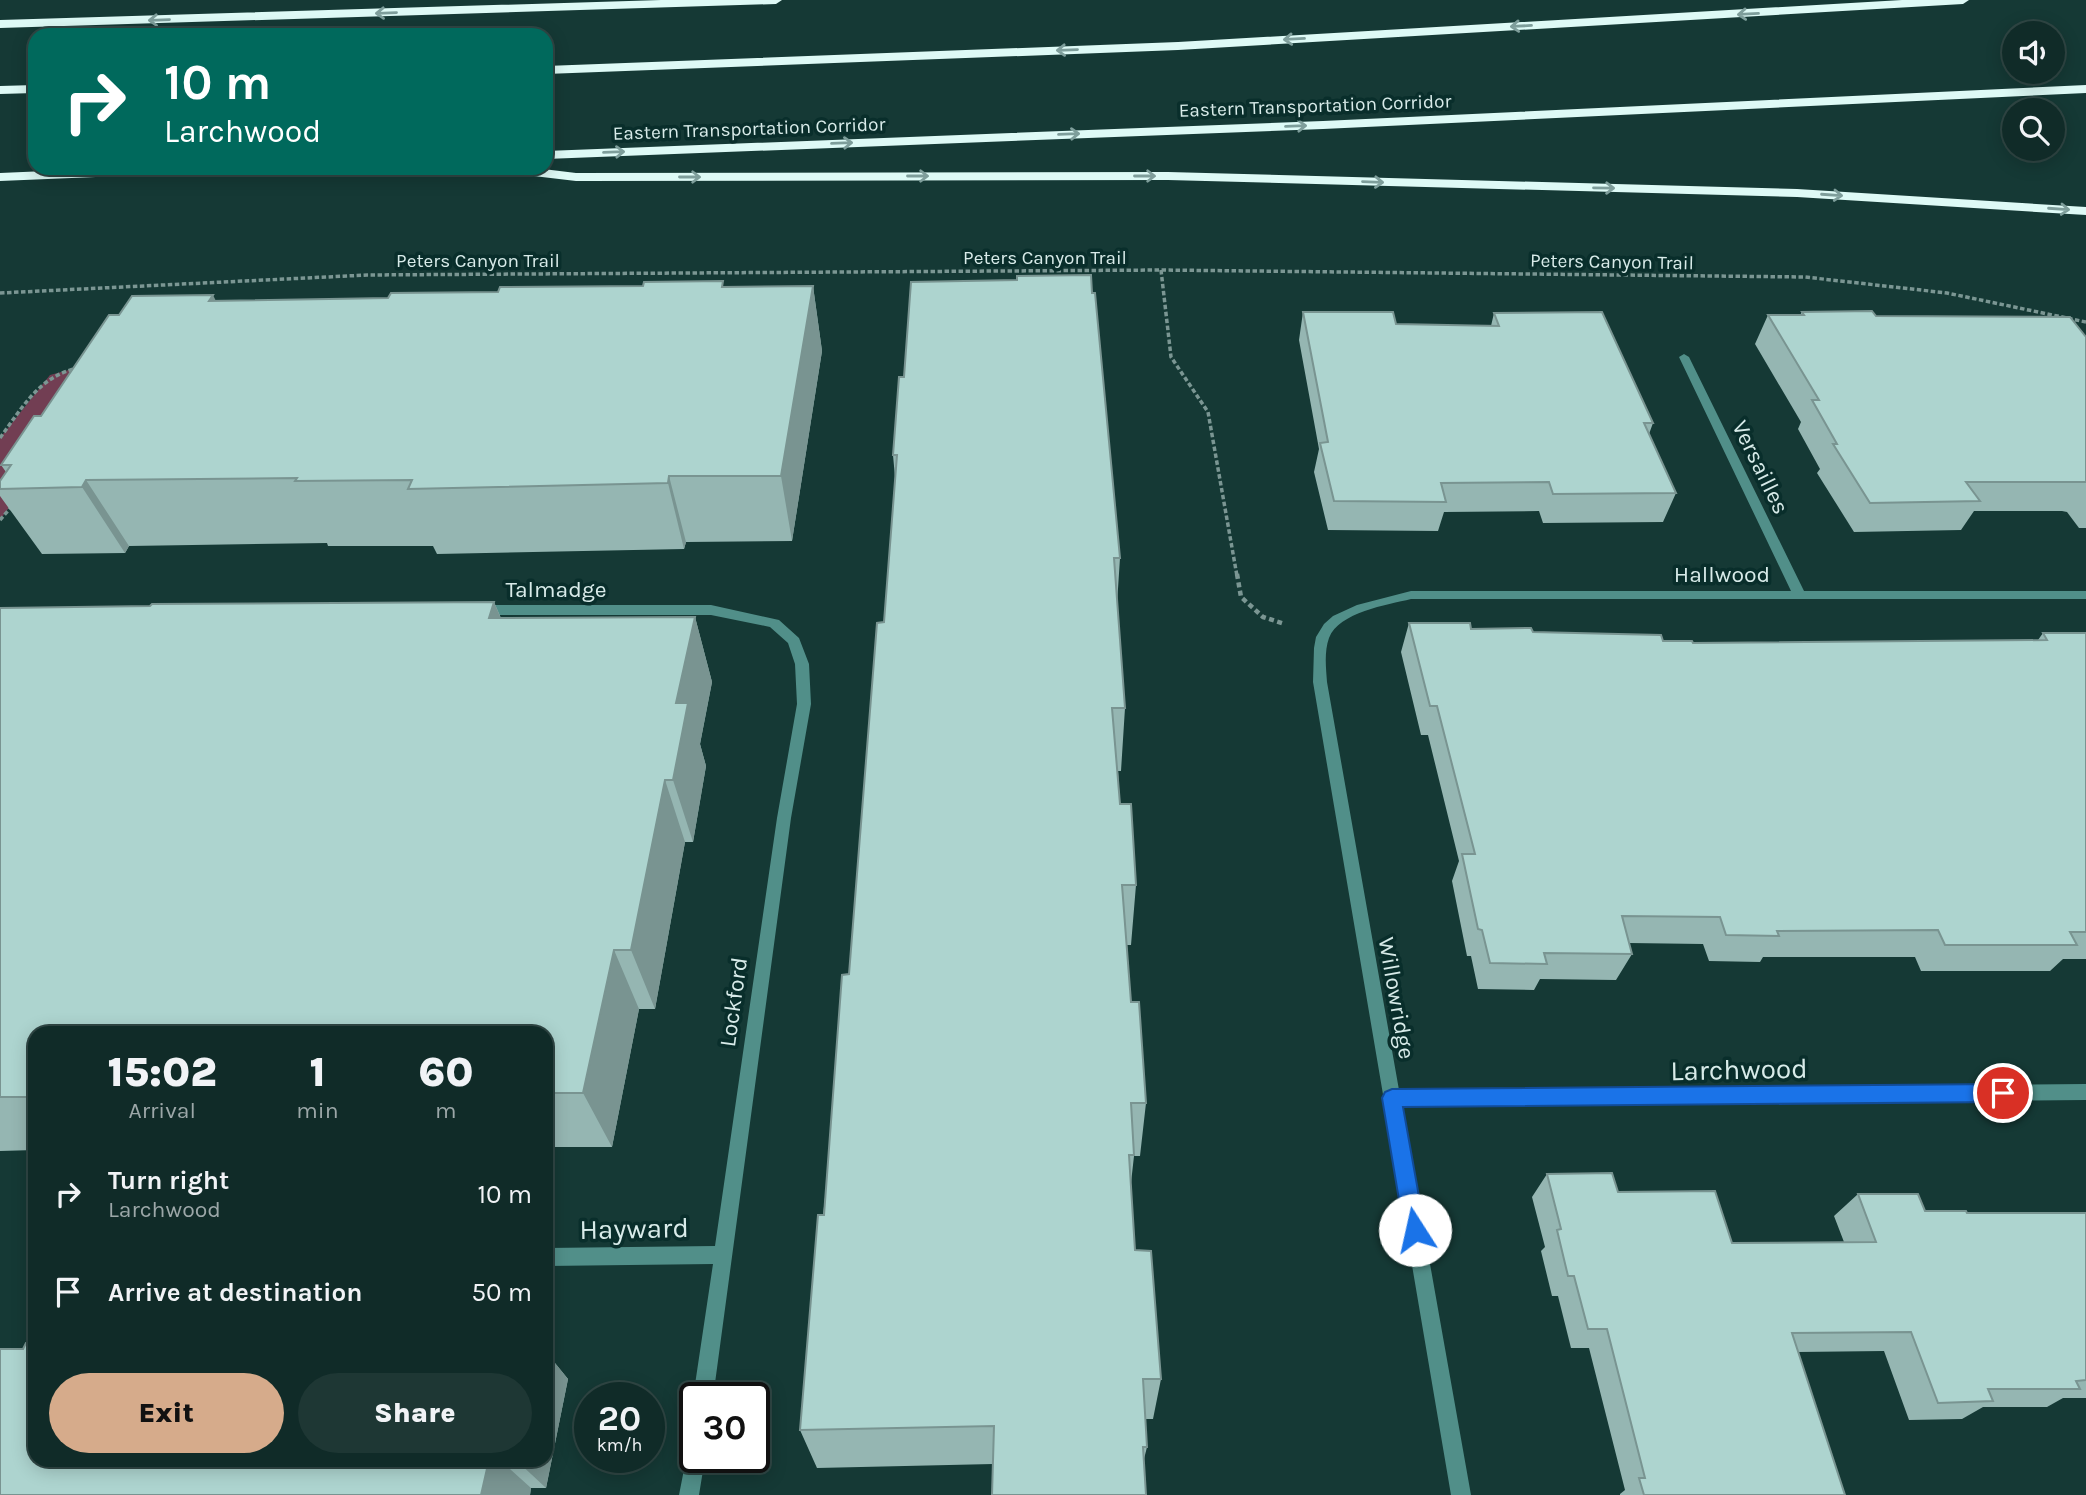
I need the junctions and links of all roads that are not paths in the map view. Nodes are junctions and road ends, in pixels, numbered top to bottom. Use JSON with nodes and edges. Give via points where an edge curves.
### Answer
{"nodes":[{"id":1,"x":776,"y":0,"type":"edge"},
{"id":2,"x":1963,"y":0,"type":"edge"},
{"id":3,"x":0,"y":24,"type":"edge"},
{"id":4,"x":553,"y":70,"type":"edge"},
{"id":5,"x":28,"y":89,"type":"edge"},
{"id":6,"x":2086,"y":89,"type":"edge"},
{"id":7,"x":0,"y":90,"type":"edge"},
{"id":8,"x":553,"y":155,"type":"edge"},
{"id":9,"x":553,"y":174,"type":"edge"},
{"id":10,"x":48,"y":175,"type":"edge"},
{"id":11,"x":0,"y":177,"type":"edge"},
{"id":12,"x":2086,"y":211,"type":"edge"},
{"id":13,"x":1684,"y":357,"type":"dead end"},
{"id":14,"x":1800,"y":595,"type":"junction"},
{"id":15,"x":2086,"y":595,"type":"edge"},
{"id":16,"x":470,"y":610,"type":"edge"},
{"id":17,"x":774,"y":623,"type":"joint"},
{"id":18,"x":1324,"y":635,"type":"joint"},
{"id":19,"x":2086,"y":1092,"type":"edge"},
{"id":20,"x":1392,"y":1098,"type":"junction"},
{"id":21,"x":724,"y":1255,"type":"junction"},
{"id":22,"x":553,"y":1257,"type":"edge"},
{"id":23,"x":705,"y":1382,"type":"edge"},
{"id":24,"x":692,"y":1473,"type":"edge"},
{"id":25,"x":689,"y":1495,"type":"edge"},
{"id":26,"x":1461,"y":1495,"type":"edge"}],
"edges":[{"from":1,"to":3,"type":"highway","one_way":true},
{"from":2,"to":4,"type":"highway","one_way":true,"via":[[1178,46]]},
{"from":5,"to":7,"type":"highway"},
{"from":8,"to":6,"type":"highway","name":"Eastern Transportation Corridor","one_way":true},
{"from":9,"to":12,"type":"highway","one_way":true,"via":[[1168,176],[1797,193]]},
{"from":10,"to":11,"type":"highway"},
{"from":13,"to":14,"type":"street","name":"Versailles"},
{"from":14,"to":15,"type":"street","name":"Hallwood"},
{"from":14,"to":18,"type":"street","name":"Hallwood","via":[[1411,595],[1359,608],[1332,624]]},
{"from":16,"to":17,"type":"street","name":"Talmadge","via":[[711,610]]},
{"from":17,"to":21,"type":"street","name":"Lockford","via":[[794,641],[802,664],[804,704]]},
{"from":18,"to":20,"type":"street","name":"Willowridge","via":[[1320,682]]},
{"from":19,"to":20,"type":"street","name":"Larchwood"},
{"from":20,"to":26,"type":"street","name":"Willowridge"},
{"from":21,"to":22,"type":"street","name":"Hayward"},
{"from":21,"to":23,"type":"street","name":"Lockford"},
{"from":24,"to":25,"type":"street"}]}
